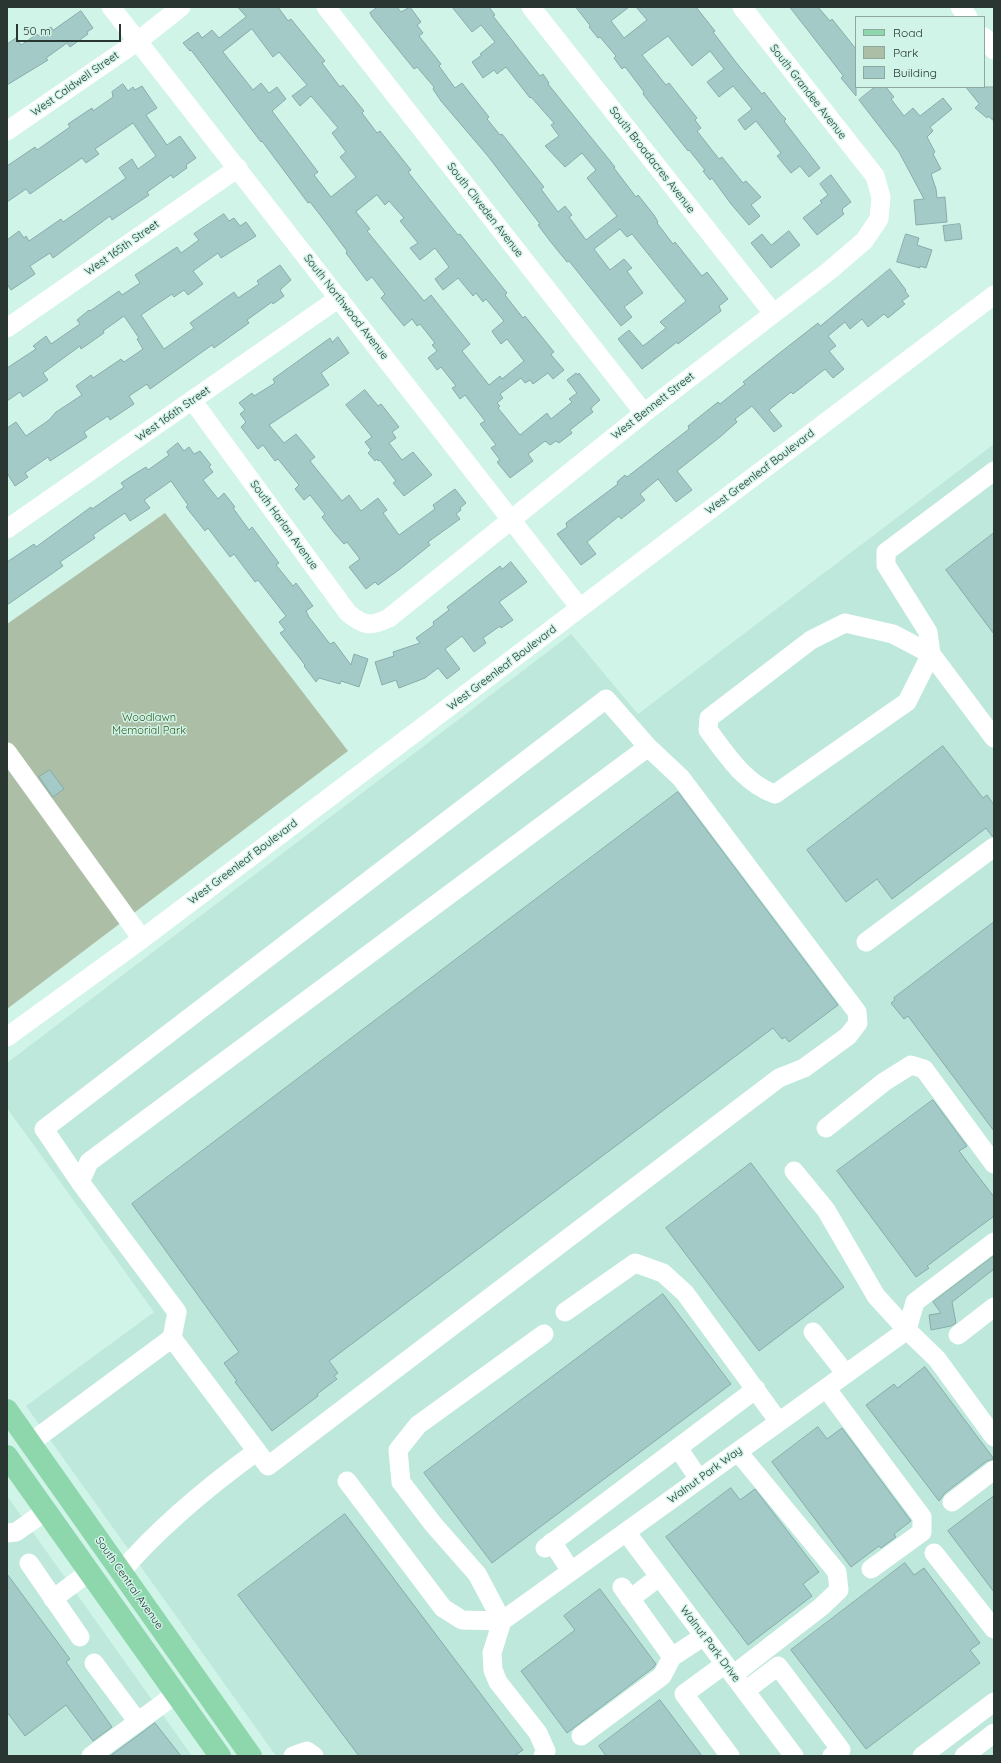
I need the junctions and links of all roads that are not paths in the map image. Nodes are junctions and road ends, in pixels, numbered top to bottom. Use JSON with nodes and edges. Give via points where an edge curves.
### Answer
{"nodes":[{"id":1,"x":111,"y":7,"type":"edge"},
{"id":2,"x":181,"y":7,"type":"edge"},
{"id":3,"x":326,"y":7,"type":"edge"},
{"id":4,"x":530,"y":7,"type":"edge"},
{"id":5,"x":742,"y":7,"type":"edge"},
{"id":6,"x":960,"y":7,"type":"edge"},
{"id":7,"x":967,"y":16,"type":"edge"},
{"id":8,"x":985,"y":38,"type":"edge"},
{"id":9,"x":138,"y":41,"type":"junction"},
{"id":10,"x":994,"y":50,"type":"edge"},
{"id":11,"x":7,"y":130,"type":"edge"},
{"id":12,"x":238,"y":168,"type":"junction"},
{"id":13,"x":875,"y":176,"type":"joint"},
{"id":14,"x":994,"y":295,"type":"edge"},
{"id":15,"x":339,"y":298,"type":"junction"},
{"id":16,"x":773,"y":313,"type":"junction"},
{"id":17,"x":7,"y":328,"type":"edge"},
{"id":18,"x":192,"y":400,"type":"junction"},
{"id":19,"x":644,"y":413,"type":"junction"},
{"id":20,"x":994,"y":471,"type":"edge"},
{"id":21,"x":512,"y":520,"type":"junction"},
{"id":22,"x":7,"y":529,"type":"edge"},
{"id":23,"x":580,"y":608,"type":"junction"},
{"id":24,"x":389,"y":618,"type":"joint"},
{"id":25,"x":931,"y":654,"type":"junction"},
{"id":26,"x":994,"y":738,"type":"edge"},
{"id":27,"x":648,"y":747,"type":"junction"},
{"id":28,"x":7,"y":752,"type":"edge"},
{"id":29,"x":994,"y":847,"type":"edge"},
{"id":30,"x":142,"y":939,"type":"junction"},
{"id":31,"x":866,"y":942,"type":"dead end"},
{"id":32,"x":7,"y":1037,"type":"edge"},
{"id":33,"x":826,"y":1128,"type":"dead end"},
{"id":34,"x":994,"y":1164,"type":"edge"},
{"id":35,"x":794,"y":1171,"type":"dead end"},
{"id":36,"x":80,"y":1182,"type":"junction"},
{"id":37,"x":994,"y":1242,"type":"edge"},
{"id":38,"x":994,"y":1306,"type":"edge"},
{"id":39,"x":565,"y":1312,"type":"dead end"},
{"id":40,"x":907,"y":1330,"type":"junction"},
{"id":41,"x":813,"y":1332,"type":"dead end"},
{"id":42,"x":544,"y":1334,"type":"dead end"},
{"id":43,"x":958,"y":1335,"type":"dead end"},
{"id":44,"x":172,"y":1338,"type":"junction"},
{"id":45,"x":846,"y":1374,"type":"junction"},
{"id":46,"x":826,"y":1388,"type":"junction"},
{"id":47,"x":756,"y":1389,"type":"junction"},
{"id":48,"x":7,"y":1410,"type":"edge"},
{"id":49,"x":779,"y":1422,"type":"junction"},
{"id":50,"x":994,"y":1437,"type":"edge"},
{"id":51,"x":30,"y":1443,"type":"junction"},
{"id":52,"x":678,"y":1448,"type":"junction"},
{"id":53,"x":257,"y":1451,"type":"junction"},
{"id":54,"x":738,"y":1452,"type":"junction"},
{"id":55,"x":7,"y":1456,"type":"edge"},
{"id":56,"x":994,"y":1470,"type":"edge"},
{"id":57,"x":699,"y":1479,"type":"junction"},
{"id":58,"x":347,"y":1481,"type":"dead end"},
{"id":59,"x":952,"y":1502,"type":"dead end"},
{"id":60,"x":46,"y":1511,"type":"junction"},
{"id":61,"x":626,"y":1532,"type":"junction"},
{"id":62,"x":7,"y":1533,"type":"edge"},
{"id":63,"x":934,"y":1553,"type":"dead end"},
{"id":64,"x":29,"y":1563,"type":"dead end"},
{"id":65,"x":871,"y":1569,"type":"dead end"},
{"id":66,"x":571,"y":1571,"type":"junction"},
{"id":67,"x":89,"y":1572,"type":"junction"},
{"id":68,"x":121,"y":1572,"type":"junction"},
{"id":69,"x":659,"y":1577,"type":"junction"},
{"id":70,"x":54,"y":1598,"type":"junction"},
{"id":71,"x":108,"y":1598,"type":"junction"},
{"id":72,"x":502,"y":1621,"type":"junction"},
{"id":73,"x":994,"y":1629,"type":"edge"},
{"id":74,"x":704,"y":1636,"type":"junction"},
{"id":75,"x":80,"y":1637,"type":"dead end"},
{"id":76,"x":672,"y":1657,"type":"junction"},
{"id":77,"x":94,"y":1663,"type":"dead end"},
{"id":78,"x":729,"y":1669,"type":"junction"},
{"id":79,"x":745,"y":1691,"type":"junction"},
{"id":80,"x":208,"y":1694,"type":"junction"},
{"id":81,"x":181,"y":1702,"type":"junction"},
{"id":82,"x":994,"y":1702,"type":"edge"},
{"id":83,"x":138,"y":1722,"type":"junction"},
{"id":84,"x":994,"y":1733,"type":"edge"},
{"id":85,"x":581,"y":1736,"type":"dead end"},
{"id":86,"x":91,"y":1756,"type":"edge"},
{"id":87,"x":220,"y":1756,"type":"edge"},
{"id":88,"x":252,"y":1756,"type":"edge"},
{"id":89,"x":293,"y":1756,"type":"edge"},
{"id":90,"x":314,"y":1756,"type":"edge"},
{"id":91,"x":543,"y":1756,"type":"edge"},
{"id":92,"x":730,"y":1756,"type":"edge"},
{"id":93,"x":794,"y":1756,"type":"edge"},
{"id":94,"x":832,"y":1756,"type":"edge"},
{"id":95,"x":922,"y":1756,"type":"edge"},
{"id":96,"x":964,"y":1756,"type":"edge"}],
"edges":[{"from":1,"to":9,"type":"street","name":"South Northwood Avenue"},
{"from":2,"to":9,"type":"street","name":"West Caldwell Street"},
{"from":3,"to":19,"type":"street","name":"South Cliveden Avenue"},
{"from":4,"to":16,"type":"street","name":"South Broadacres Avenue"},
{"from":5,"to":13,"type":"street","name":"South Grandee Avenue"},
{"from":6,"to":7,"type":"street"},
{"from":8,"to":10,"type":"street"},
{"from":9,"to":11,"type":"street","name":"West Caldwell Street"},
{"from":9,"to":12,"type":"street","name":"South Northwood Avenue"},
{"from":12,"to":15,"type":"street","name":"South Northwood Avenue"},
{"from":12,"to":17,"type":"street","name":"West 165th Street"},
{"from":13,"to":16,"type":"street","name":"West Bennett Street","via":[[882,197],[879,219],[864,241]]},
{"from":14,"to":23,"type":"street","name":"West Greenleaf Boulevard"},
{"from":15,"to":18,"type":"street","name":"West 166th Street"},
{"from":15,"to":21,"type":"street","name":"South Northwood Avenue"},
{"from":16,"to":19,"type":"street","name":"West Bennett Street"},
{"from":18,"to":22,"type":"street","name":"West 166th Street"},
{"from":18,"to":24,"type":"street","name":"South Harlan Avenue","via":[[348,613],[360,623],[376,624]]},
{"from":19,"to":21,"type":"street","name":"West Bennett Street"},
{"from":20,"to":25,"type":"street","via":[[886,552],[886,565],[928,632]]},
{"from":21,"to":23,"type":"street","name":"South Northwood Avenue"},
{"from":21,"to":24,"type":"street","name":"West Bennett Street"},
{"from":23,"to":30,"type":"street","name":"West Greenleaf Boulevard"},
{"from":25,"to":25,"type":"street","via":[[893,634],[845,623],[811,640],[709,718],[708,730],[736,766],[764,790],[775,794],[907,702]]},
{"from":25,"to":26,"type":"street"},
{"from":27,"to":36,"type":"street","via":[[89,1162]]},
{"from":27,"to":36,"type":"street","via":[[606,699],[50,1124],[44,1129]]},
{"from":27,"to":53,"type":"street","via":[[681,778],[857,1012],[858,1023],[848,1036],[804,1068],[779,1078],[268,1466]]},
{"from":28,"to":30,"type":"street"},
{"from":29,"to":31,"type":"street"},
{"from":30,"to":32,"type":"street","name":"West Greenleaf Boulevard"},
{"from":33,"to":34,"type":"street","via":[[884,1082],[911,1065],[924,1068]]},
{"from":35,"to":40,"type":"street","via":[[826,1210],[876,1296]]},
{"from":36,"to":44,"type":"street","via":[[177,1312]]},
{"from":37,"to":40,"type":"street","via":[[915,1302]]},
{"from":38,"to":43,"type":"street"},
{"from":39,"to":47,"type":"street","via":[[635,1263],[663,1273],[685,1293]]},
{"from":40,"to":45,"type":"street","name":"Walnut Park Way"},
{"from":40,"to":50,"type":"street","via":[[937,1359]]},
{"from":41,"to":45,"type":"street"},
{"from":42,"to":72,"type":"street","via":[[418,1424],[398,1450],[401,1482],[433,1524],[477,1574]]},
{"from":44,"to":51,"type":"street"},
{"from":44,"to":53,"type":"street"},
{"from":45,"to":46,"type":"street","name":"Walnut Park Way"},
{"from":46,"to":49,"type":"street","name":"Walnut Park Way"},
{"from":46,"to":65,"type":"street","via":[[922,1516],[922,1532]]},
{"from":47,"to":49,"type":"street"},
{"from":47,"to":52,"type":"street"},
{"from":48,"to":51,"type":"main road","name":"South Central Avenue"},
{"from":49,"to":54,"type":"street","name":"Walnut Park Way"},
{"from":51,"to":68,"type":"main road","name":"South Central Avenue"},
{"from":52,"to":57,"type":"street"},
{"from":52,"to":66,"type":"street","via":[[548,1545]]},
{"from":53,"to":68,"type":"street","via":[[228,1472],[143,1546]]},
{"from":54,"to":57,"type":"street","name":"Walnut Park Way"},
{"from":54,"to":78,"type":"street","via":[[837,1572],[839,1590],[821,1607]]},
{"from":55,"to":60,"type":"main road"},
{"from":56,"to":59,"type":"street"},
{"from":57,"to":61,"type":"street","name":"Walnut Park Way"},
{"from":58,"to":72,"type":"street","via":[[443,1608],[462,1620]]},
{"from":60,"to":62,"type":"street","via":[[16,1532]]},
{"from":60,"to":67,"type":"main road"},
{"from":61,"to":66,"type":"street","name":"Walnut Park Way"},
{"from":61,"to":69,"type":"street","name":"Walnut Park Drive"},
{"from":63,"to":73,"type":"street"},
{"from":64,"to":70,"type":"street"},
{"from":66,"to":72,"type":"street","name":"Walnut Park Way"},
{"from":67,"to":70,"type":"street"},
{"from":67,"to":71,"type":"main road"},
{"from":68,"to":71,"type":"main road"},
{"from":68,"to":80,"type":"main road","name":"South Central Avenue"},
{"from":69,"to":74,"type":"street","name":"Walnut Park Drive"},
{"from":69,"to":76,"type":"street","via":[[626,1593]]},
{"from":70,"to":75,"type":"street"},
{"from":71,"to":81,"type":"main road"},
{"from":72,"to":91,"type":"street","via":[[492,1653],[493,1670],[498,1682],[538,1733],[546,1751]]},
{"from":74,"to":76,"type":"street"},
{"from":74,"to":78,"type":"street","name":"Walnut Park Drive"},
{"from":76,"to":85,"type":"street","via":[[662,1676]]},
{"from":77,"to":83,"type":"street"},
{"from":78,"to":79,"type":"street","name":"Walnut Park Drive"},
{"from":78,"to":92,"type":"street","via":[[684,1694]]},
{"from":79,"to":93,"type":"street","name":"Walnut Park Drive"},
{"from":79,"to":94,"type":"street","via":[[778,1666],[841,1750]]},
{"from":80,"to":81,"type":"main road"},
{"from":80,"to":88,"type":"main road","name":"South Central Avenue"},
{"from":81,"to":83,"type":"street"},
{"from":81,"to":87,"type":"main road"},
{"from":82,"to":95,"type":"street"},
{"from":83,"to":86,"type":"street"},
{"from":84,"to":96,"type":"street"},
{"from":89,"to":90,"type":"street","via":[[307,1751]]}]}
